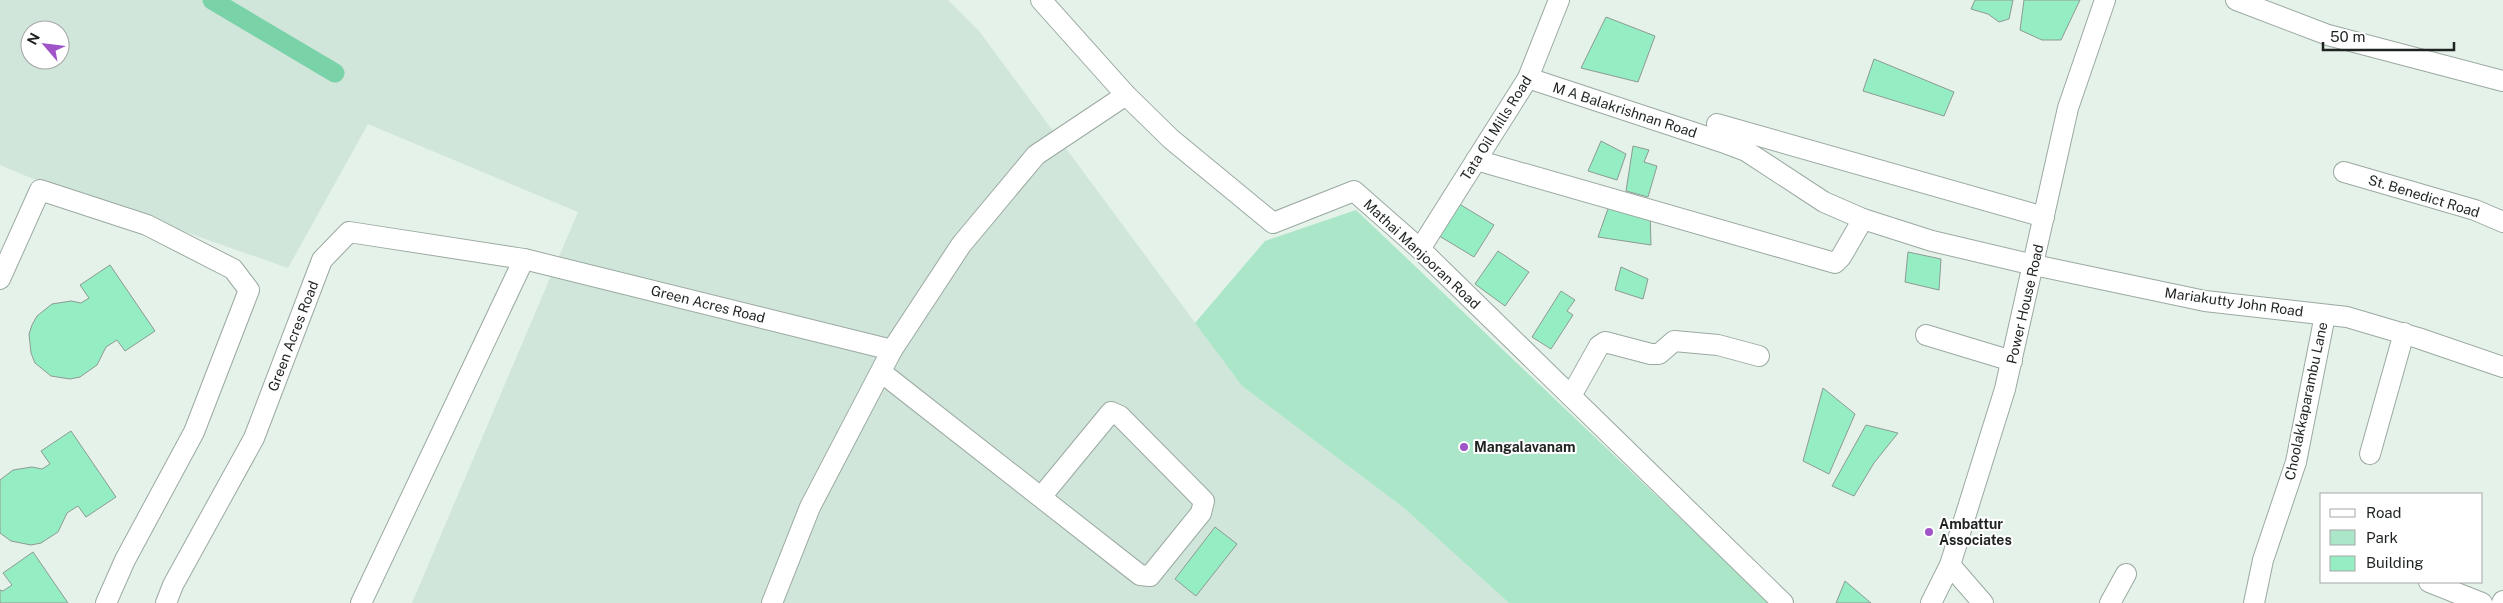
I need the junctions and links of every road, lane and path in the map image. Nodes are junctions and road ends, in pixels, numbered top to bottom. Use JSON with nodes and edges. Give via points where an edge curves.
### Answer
{"nodes":[{"id":1,"x":1041,"y":0,"type":"edge"},
{"id":2,"x":1559,"y":0,"type":"edge"},
{"id":3,"x":2105,"y":0,"type":"edge"},
{"id":4,"x":2236,"y":0,"type":"edge"},
{"id":5,"x":1528,"y":78,"type":"junction"},
{"id":6,"x":2503,"y":81,"type":"edge"},
{"id":7,"x":1126,"y":95,"type":"junction"},
{"id":8,"x":1720,"y":133,"type":"junction"},
{"id":9,"x":1476,"y":160,"type":"junction"},
{"id":10,"x":2344,"y":172,"type":"dead end"},
{"id":11,"x":2044,"y":217,"type":"junction"},
{"id":12,"x":1863,"y":219,"type":"junction"},
{"id":13,"x":2503,"y":222,"type":"edge"},
{"id":14,"x":1420,"y":249,"type":"junction"},
{"id":15,"x":524,"y":258,"type":"junction"},
{"id":16,"x":2034,"y":265,"type":"junction"},
{"id":17,"x":0,"y":279,"type":"edge"},
{"id":18,"x":2325,"y":315,"type":"junction"},
{"id":19,"x":2404,"y":333,"type":"junction"},
{"id":20,"x":1926,"y":335,"type":"dead end"},
{"id":21,"x":892,"y":350,"type":"junction"},
{"id":22,"x":1759,"y":356,"type":"dead end"},
{"id":23,"x":2012,"y":360,"type":"junction"},
{"id":24,"x":2503,"y":367,"type":"edge"},
{"id":25,"x":881,"y":372,"type":"junction"},
{"id":26,"x":1571,"y":396,"type":"junction"},
{"id":27,"x":2370,"y":454,"type":"dead end"},
{"id":28,"x":1041,"y":497,"type":"junction"},
{"id":29,"x":1950,"y":565,"type":"junction"},
{"id":30,"x":2126,"y":574,"type":"dead end"},
{"id":31,"x":2432,"y":583,"type":"edge"},
{"id":32,"x":106,"y":603,"type":"edge"},
{"id":33,"x":166,"y":603,"type":"edge"},
{"id":34,"x":361,"y":603,"type":"edge"},
{"id":35,"x":772,"y":603,"type":"edge"},
{"id":36,"x":1783,"y":603,"type":"edge"},
{"id":37,"x":1931,"y":603,"type":"edge"},
{"id":38,"x":1983,"y":603,"type":"edge"},
{"id":39,"x":2110,"y":603,"type":"edge"},
{"id":40,"x":2254,"y":603,"type":"edge"},
{"id":41,"x":2482,"y":603,"type":"edge"}],
"edges":[{"from":1,"to":7,"type":"street","name":"Mathai Manjooran Road"},
{"from":2,"to":5,"type":"street","name":"Tata Oil Mills Road"},
{"from":3,"to":11,"type":"street","name":"Power House Road","via":[[2068,108]]},
{"from":4,"to":6,"type":"street","via":[[2328,36]]},
{"from":5,"to":8,"type":"street","name":"M A Balakrishnan Road"},
{"from":5,"to":9,"type":"street","name":"Tata Oil Mills Road"},
{"from":7,"to":14,"type":"street","name":"Mathai Manjooran Road","via":[[1171,139],[1273,223],[1354,191]]},
{"from":7,"to":21,"type":"street","via":[[1036,155],[960,245]]},
{"from":8,"to":11,"type":"street"},
{"from":8,"to":12,"type":"street","name":"Mariakutty John Road","via":[[1824,202]]},
{"from":9,"to":12,"type":"street","via":[[1835,264]]},
{"from":9,"to":14,"type":"street","name":"Tata Oil Mills Road"},
{"from":10,"to":13,"type":"street","name":"St. Benedict Road","via":[[2475,210]]},
{"from":11,"to":16,"type":"street","name":"Power House Road"},
{"from":12,"to":16,"type":"street","name":"Mariakutty John Road","via":[[1932,241]]},
{"from":14,"to":26,"type":"street","name":"Mathai Manjooran Road"},
{"from":15,"to":21,"type":"street","name":"Green Acres Road"},
{"from":15,"to":33,"type":"street","name":"Green Acres Road","via":[[349,232],[322,260],[254,438]]},
{"from":15,"to":34,"type":"street"},
{"from":16,"to":18,"type":"street","name":"Mariakutty John Road","via":[[2205,301]]},
{"from":16,"to":23,"type":"street","name":"Power House Road"},
{"from":17,"to":32,"type":"street","via":[[40,190],[147,225],[234,269],[249,290],[194,432],[125,560]]},
{"from":18,"to":19,"type":"street","name":"Mariakutty John Road","via":[[2347,317]]},
{"from":18,"to":40,"type":"street","name":"Choolakkaparambu Lane","via":[[2296,462],[2263,560]]},
{"from":19,"to":24,"type":"street","name":"Mariakutty John Road"},
{"from":19,"to":27,"type":"street"},
{"from":20,"to":23,"type":"street"},
{"from":21,"to":25,"type":"street"},
{"from":22,"to":26,"type":"street","via":[[1718,345],[1674,341],[1659,354],[1651,354],[1605,342],[1599,346]]},
{"from":23,"to":29,"type":"street","name":"Power House Road"},
{"from":25,"to":28,"type":"street"},
{"from":25,"to":35,"type":"street","via":[[810,508]]},
{"from":26,"to":36,"type":"street","name":"Mathai Manjooran Road"},
{"from":28,"to":28,"type":"street","via":[[1140,575],[1150,576],[1201,513],[1204,502],[1120,416],[1111,412]]},
{"from":29,"to":37,"type":"street","name":"Power House Road"},
{"from":29,"to":38,"type":"street"},
{"from":30,"to":39,"type":"street"},
{"from":31,"to":41,"type":"street"}]}
